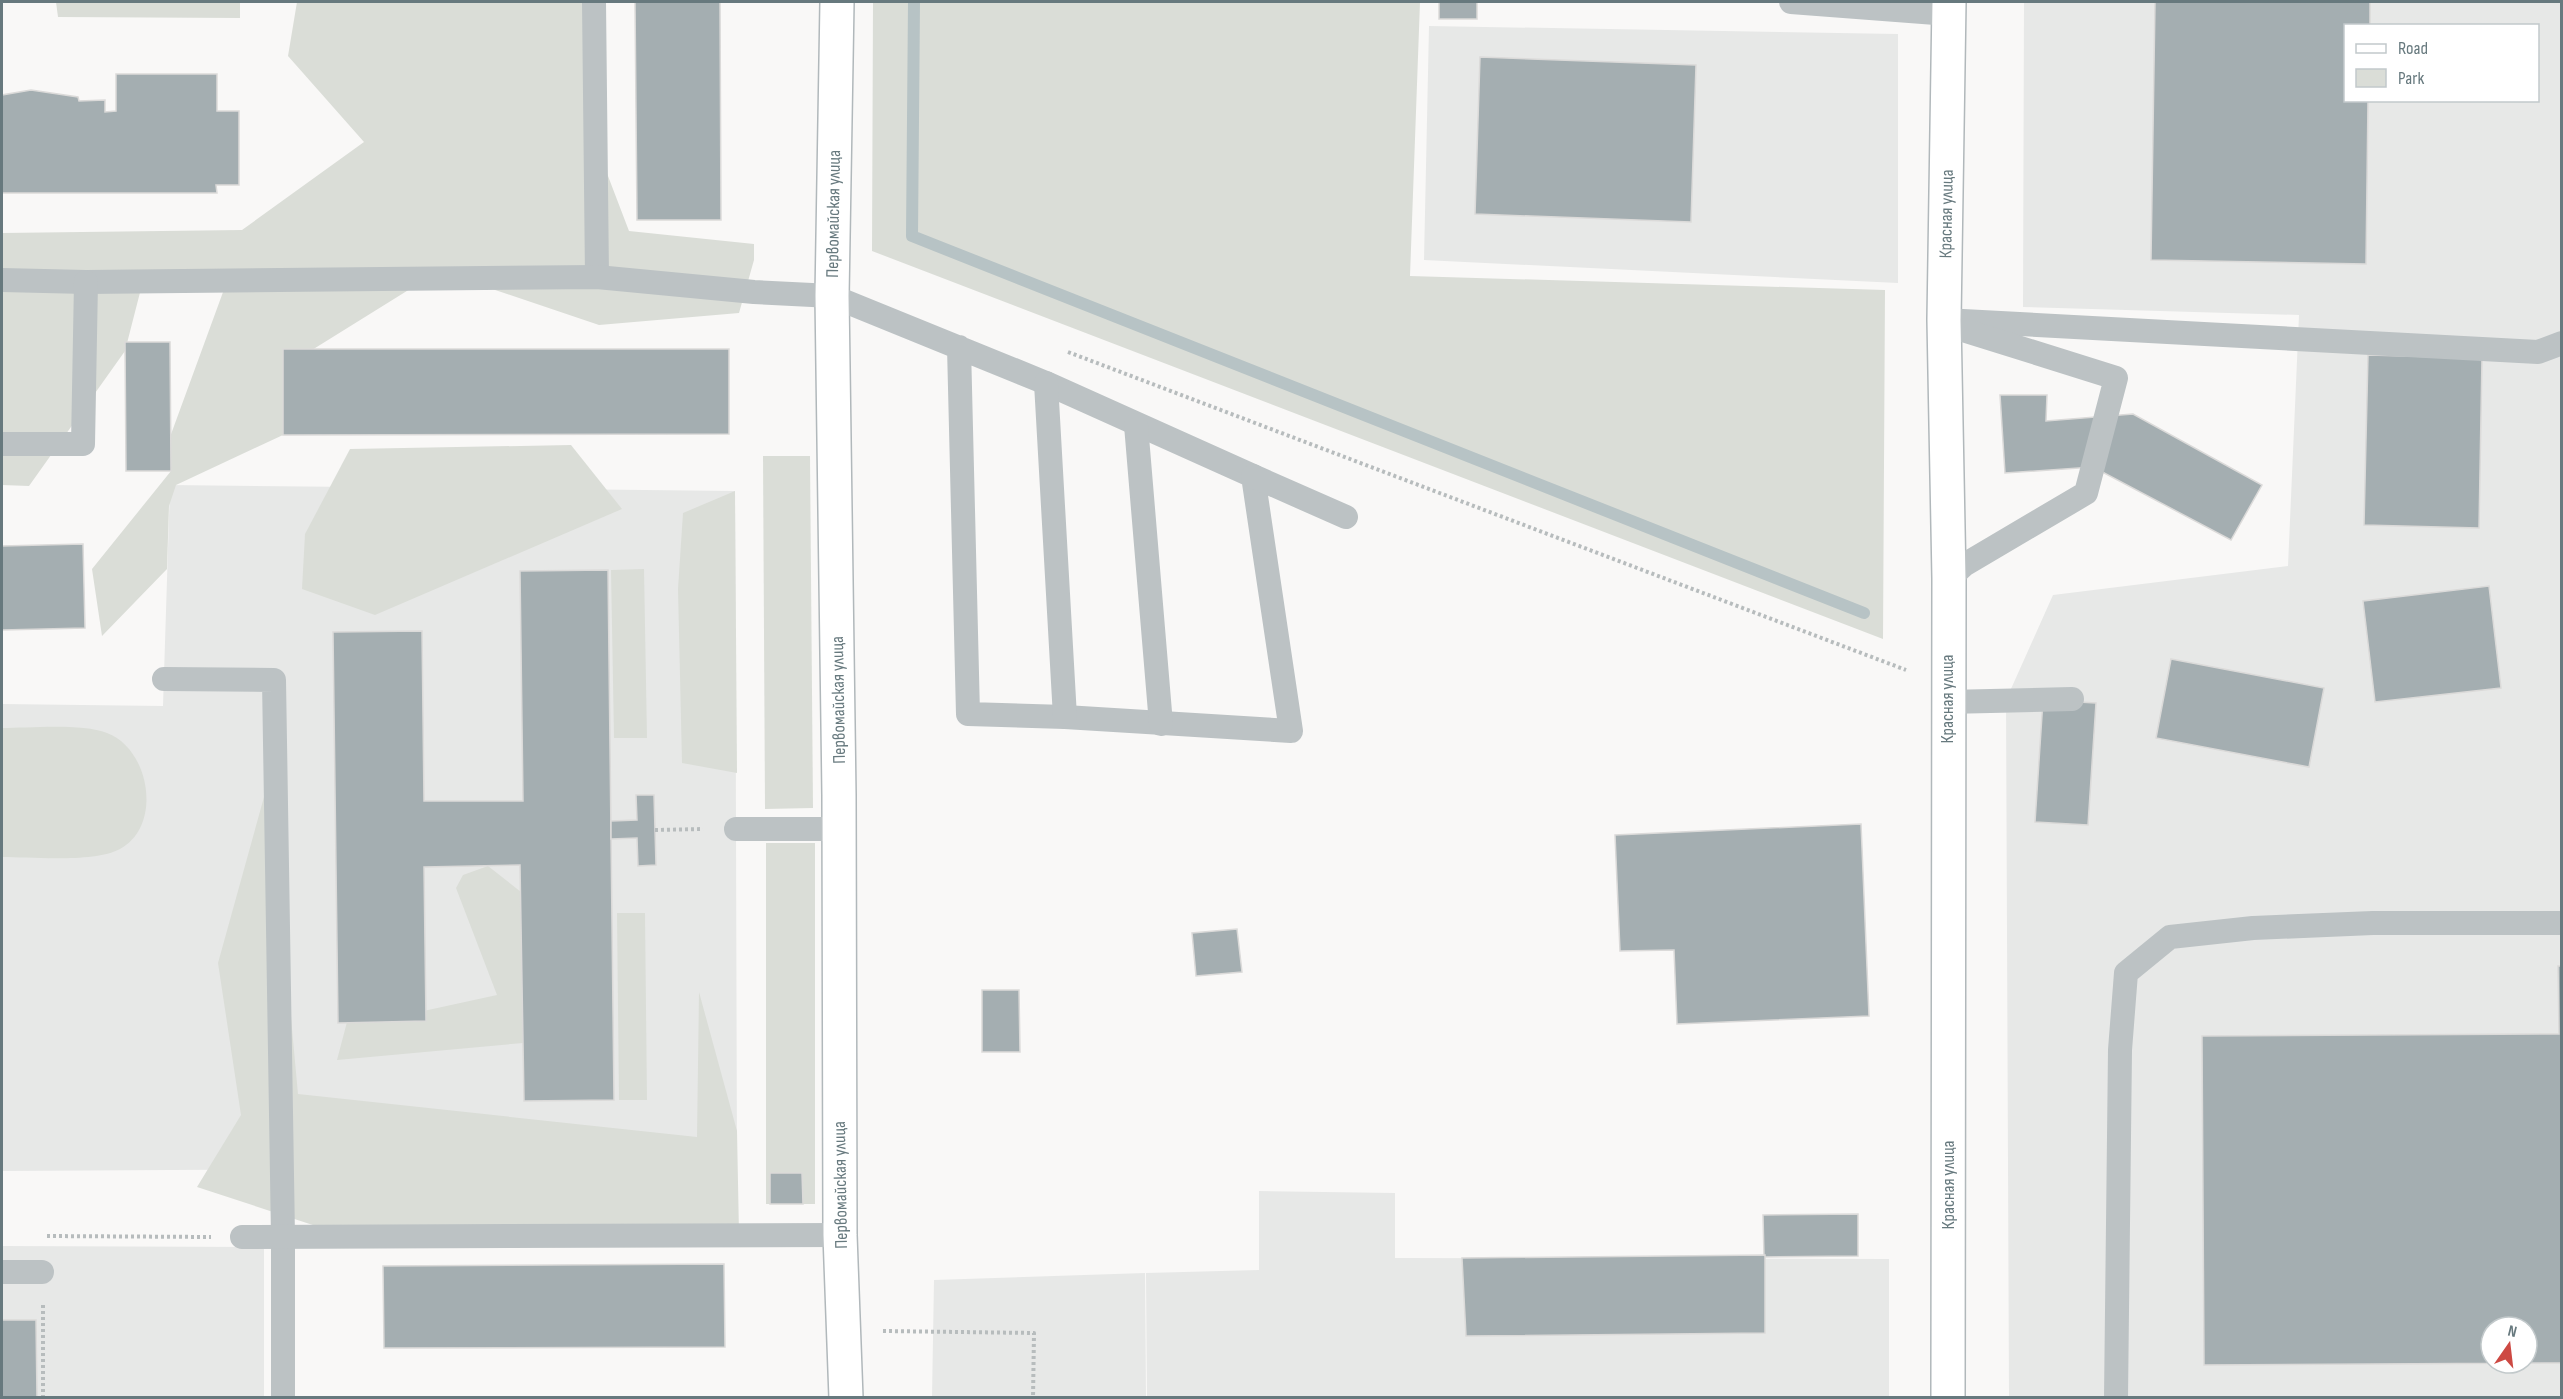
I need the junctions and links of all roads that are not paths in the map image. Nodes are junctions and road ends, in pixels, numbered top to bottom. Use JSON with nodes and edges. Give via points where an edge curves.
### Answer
{"nodes":[{"id":1,"x":594,"y":2,"type":"edge"},
{"id":2,"x":837,"y":2,"type":"edge"},
{"id":3,"x":1791,"y":2,"type":"edge"},
{"id":4,"x":1949,"y":8,"type":"edge"},
{"id":5,"x":597,"y":277,"type":"junction"},
{"id":6,"x":2,"y":280,"type":"edge"},
{"id":7,"x":86,"y":282,"type":"junction"},
{"id":8,"x":832,"y":296,"type":"junction"},
{"id":9,"x":1944,"y":320,"type":"junction"},
{"id":10,"x":2562,"y":343,"type":"edge"},
{"id":11,"x":959,"y":346,"type":"junction"},
{"id":12,"x":1046,"y":383,"type":"junction"},
{"id":13,"x":1136,"y":425,"type":"junction"},
{"id":14,"x":2,"y":444,"type":"edge"},
{"id":15,"x":1253,"y":477,"type":"junction"},
{"id":16,"x":1346,"y":517,"type":"dead end"},
{"id":17,"x":1949,"y":579,"type":"junction"},
{"id":18,"x":164,"y":678,"type":"dead end"},
{"id":19,"x":2072,"y":699,"type":"dead end"},
{"id":20,"x":1947,"y":702,"type":"junction"},
{"id":21,"x":1065,"y":717,"type":"junction"},
{"id":22,"x":1161,"y":724,"type":"junction"},
{"id":23,"x":736,"y":829,"type":"road end"},
{"id":24,"x":840,"y":829,"type":"junction"},
{"id":25,"x":2562,"y":923,"type":"edge"},
{"id":26,"x":840,"y":1235,"type":"junction"},
{"id":27,"x":242,"y":1237,"type":"road end"},
{"id":28,"x":283,"y":1237,"type":"junction"},
{"id":29,"x":2,"y":1272,"type":"edge"},
{"id":30,"x":42,"y":1272,"type":"road end"},
{"id":31,"x":283,"y":1398,"type":"edge"},
{"id":32,"x":846,"y":1398,"type":"edge"},
{"id":33,"x":1948,"y":1398,"type":"edge"},
{"id":34,"x":2116,"y":1398,"type":"edge"}],
"edges":[{"from":1,"to":5,"type":"lane"},
{"from":2,"to":8,"type":"street","name":"Первомайская улица"},
{"from":3,"to":4,"type":"lane"},
{"from":4,"to":9,"type":"street","name":"Красная улица"},
{"from":5,"to":7,"type":"lane"},
{"from":5,"to":8,"type":"lane"},
{"from":6,"to":7,"type":"lane"},
{"from":7,"to":14,"type":"lane","via":[[83,444]]},
{"from":8,"to":11,"type":"lane"},
{"from":8,"to":24,"type":"street","name":"Первомайская улица"},
{"from":9,"to":10,"type":"lane","via":[[2538,352]]},
{"from":9,"to":17,"type":"street","name":"Красная улица"},
{"from":9,"to":17,"type":"lane","via":[[1966,331],[2116,378],[2086,493],[1964,565]]},
{"from":11,"to":12,"type":"lane"},
{"from":11,"to":21,"type":"lane","via":[[968,714]]},
{"from":12,"to":13,"type":"lane"},
{"from":12,"to":21,"type":"lane"},
{"from":13,"to":15,"type":"lane"},
{"from":13,"to":22,"type":"lane"},
{"from":15,"to":16,"type":"lane"},
{"from":15,"to":22,"type":"lane","via":[[1291,731]]},
{"from":17,"to":20,"type":"street","name":"Красная улица"},
{"from":18,"to":28,"type":"lane","via":[[274,680]]},
{"from":19,"to":20,"type":"lane"},
{"from":20,"to":33,"type":"street","name":"Красная улица"},
{"from":21,"to":22,"type":"lane"},
{"from":23,"to":24,"type":"lane"},
{"from":24,"to":26,"type":"street","name":"Первомайская улица"},
{"from":25,"to":34,"type":"lane","via":[[2373,923],[2229,930],[2170,937],[2126,973],[2120,1050]]},
{"from":26,"to":28,"type":"lane"},
{"from":26,"to":32,"type":"street","name":"Первомайская улица"},
{"from":27,"to":28,"type":"lane"},
{"from":28,"to":31,"type":"lane"},
{"from":29,"to":30,"type":"lane"}]}
